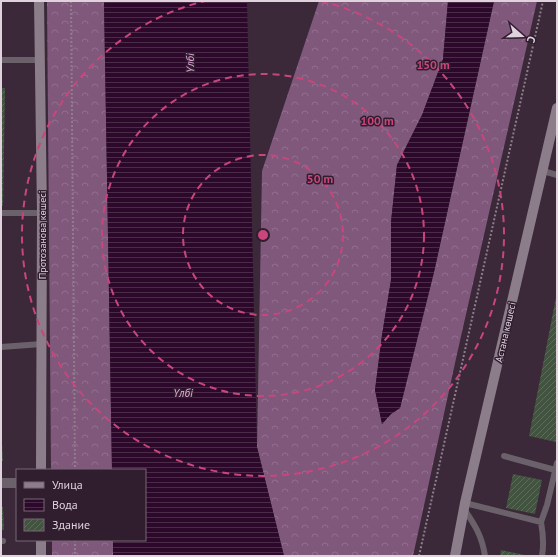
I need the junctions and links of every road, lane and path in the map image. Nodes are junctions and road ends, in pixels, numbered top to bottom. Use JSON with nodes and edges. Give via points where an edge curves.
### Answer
{"nodes":[{"id":1,"x":39,"y":1,"type":"edge"},
{"id":2,"x":71,"y":1,"type":"edge"},
{"id":3,"x":543,"y":1,"type":"edge"},
{"id":4,"x":1,"y":60,"type":"edge"},
{"id":5,"x":40,"y":60,"type":"junction"},
{"id":6,"x":557,"y":108,"type":"edge"},
{"id":7,"x":543,"y":171,"type":"junction"},
{"id":8,"x":557,"y":174,"type":"edge"},
{"id":9,"x":1,"y":213,"type":"edge"},
{"id":10,"x":42,"y":213,"type":"junction"},
{"id":11,"x":42,"y":344,"type":"junction"},
{"id":12,"x":1,"y":347,"type":"edge"},
{"id":13,"x":504,"y":456,"type":"dead end"},
{"id":14,"x":557,"y":463,"type":"edge"},
{"id":15,"x":41,"y":469,"type":"edge"},
{"id":16,"x":74,"y":469,"type":"edge"},
{"id":17,"x":555,"y":470,"type":"junction"},
{"id":18,"x":1,"y":483,"type":"edge"},
{"id":19,"x":16,"y":483,"type":"edge"},
{"id":20,"x":464,"y":506,"type":"junction"},
{"id":21,"x":541,"y":522,"type":"junction"},
{"id":22,"x":41,"y":541,"type":"edge"},
{"id":23,"x":75,"y":541,"type":"edge"},
{"id":24,"x":41,"y":556,"type":"edge"},
{"id":25,"x":75,"y":556,"type":"edge"},
{"id":26,"x":419,"y":556,"type":"edge"},
{"id":27,"x":455,"y":556,"type":"edge"},
{"id":28,"x":485,"y":556,"type":"edge"},
{"id":29,"x":542,"y":556,"type":"edge"}],
"edges":[{"from":1,"to":5,"type":"main road","name":"Протозанова көшесі"},
{"from":2,"to":16,"type":"path"},
{"from":3,"to":26,"type":"path"},
{"from":4,"to":5,"type":"lane"},
{"from":5,"to":10,"type":"main road","name":"Протозанова көшесі"},
{"from":6,"to":7,"type":"main road","name":"Астана көшесі"},
{"from":7,"to":8,"type":"lane"},
{"from":7,"to":20,"type":"main road","name":"Астана көшесі"},
{"from":9,"to":10,"type":"lane"},
{"from":10,"to":11,"type":"main road","name":"Протозанова көшесі"},
{"from":11,"to":12,"type":"lane"},
{"from":11,"to":15,"type":"main road","name":"Протозанова көшесі"},
{"from":13,"to":17,"type":"lane"},
{"from":14,"to":17,"type":"lane"},
{"from":17,"to":21,"type":"lane"},
{"from":18,"to":19,"type":"street"},
{"from":20,"to":21,"type":"lane"},
{"from":20,"to":27,"type":"main road","name":"Астана көшесі"},
{"from":20,"to":28,"type":"lane","via":[[482,541]]},
{"from":21,"to":29,"type":"lane"},
{"from":22,"to":24,"type":"main road"},
{"from":23,"to":25,"type":"path"}]}
